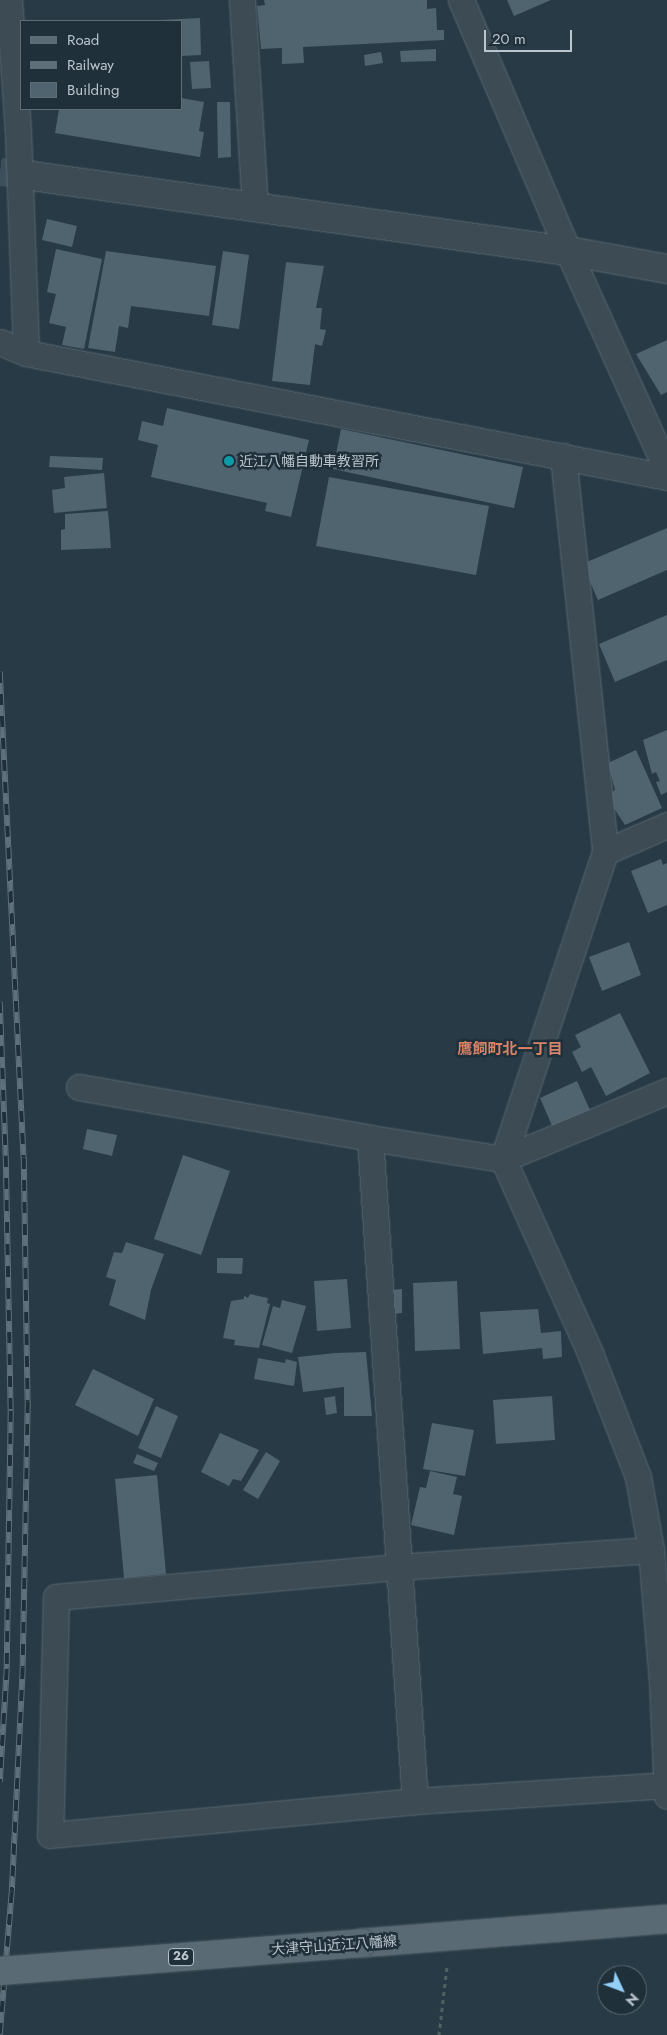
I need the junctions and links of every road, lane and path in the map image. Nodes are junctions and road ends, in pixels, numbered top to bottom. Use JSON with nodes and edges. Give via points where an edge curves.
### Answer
{"nodes":[{"id":1,"x":9,"y":0,"type":"edge"},
{"id":2,"x":242,"y":0,"type":"edge"},
{"id":3,"x":461,"y":0,"type":"edge"},
{"id":4,"x":32,"y":176,"type":"tunnel mouth"},
{"id":5,"x":255,"y":206,"type":"junction"},
{"id":6,"x":568,"y":252,"type":"junction"},
{"id":7,"x":667,"y":269,"type":"edge"},
{"id":8,"x":0,"y":342,"type":"edge"},
{"id":9,"x":26,"y":353,"type":"junction"},
{"id":10,"x":563,"y":456,"type":"junction"},
{"id":11,"x":667,"y":470,"type":"edge"},
{"id":12,"x":667,"y":476,"type":"edge"},
{"id":13,"x":667,"y":825,"type":"edge"},
{"id":14,"x":605,"y":852,"type":"junction"},
{"id":15,"x":79,"y":1087,"type":"dead end"},
{"id":16,"x":667,"y":1091,"type":"edge"},
{"id":17,"x":370,"y":1138,"type":"junction"},
{"id":18,"x":503,"y":1159,"type":"junction"},
{"id":19,"x":652,"y":1550,"type":"junction"},
{"id":20,"x":398,"y":1567,"type":"junction"},
{"id":21,"x":665,"y":1680,"type":"edge"},
{"id":22,"x":666,"y":1790,"type":"edge"},
{"id":23,"x":415,"y":1800,"type":"junction"},
{"id":24,"x":667,"y":1919,"type":"edge"},
{"id":25,"x":451,"y":1935,"type":"junction"},
{"id":26,"x":0,"y":1971,"type":"edge"},
{"id":27,"x":439,"y":2035,"type":"edge"}],
"edges":[{"from":1,"to":9,"type":"street","via":[[18,133]]},
{"from":2,"to":5,"type":"street"},
{"from":3,"to":6,"type":"street"},
{"from":4,"to":5,"type":"street"},
{"from":5,"to":6,"type":"street"},
{"from":6,"to":7,"type":"street"},
{"from":6,"to":11,"type":"street"},
{"from":8,"to":9,"type":"street"},
{"from":9,"to":10,"type":"street"},
{"from":10,"to":12,"type":"street"},
{"from":10,"to":14,"type":"street"},
{"from":13,"to":14,"type":"street"},
{"from":14,"to":18,"type":"street"},
{"from":15,"to":17,"type":"street"},
{"from":16,"to":18,"type":"street"},
{"from":17,"to":18,"type":"street"},
{"from":17,"to":20,"type":"street"},
{"from":18,"to":19,"type":"street","via":[[590,1353],[638,1477]]},
{"from":19,"to":20,"type":"street"},
{"from":19,"to":21,"type":"street"},
{"from":20,"to":23,"type":"street"},
{"from":20,"to":23,"type":"street","via":[[56,1597],[50,1835]]},
{"from":21,"to":22,"type":"street"},
{"from":22,"to":23,"type":"street"},
{"from":24,"to":25,"type":"main road","name":"大津守山近江八幡線","number":"26"},
{"from":25,"to":26,"type":"main road","name":"大津守山近江八幡線","number":"26","bridge":true},
{"from":25,"to":27,"type":"path"}]}
